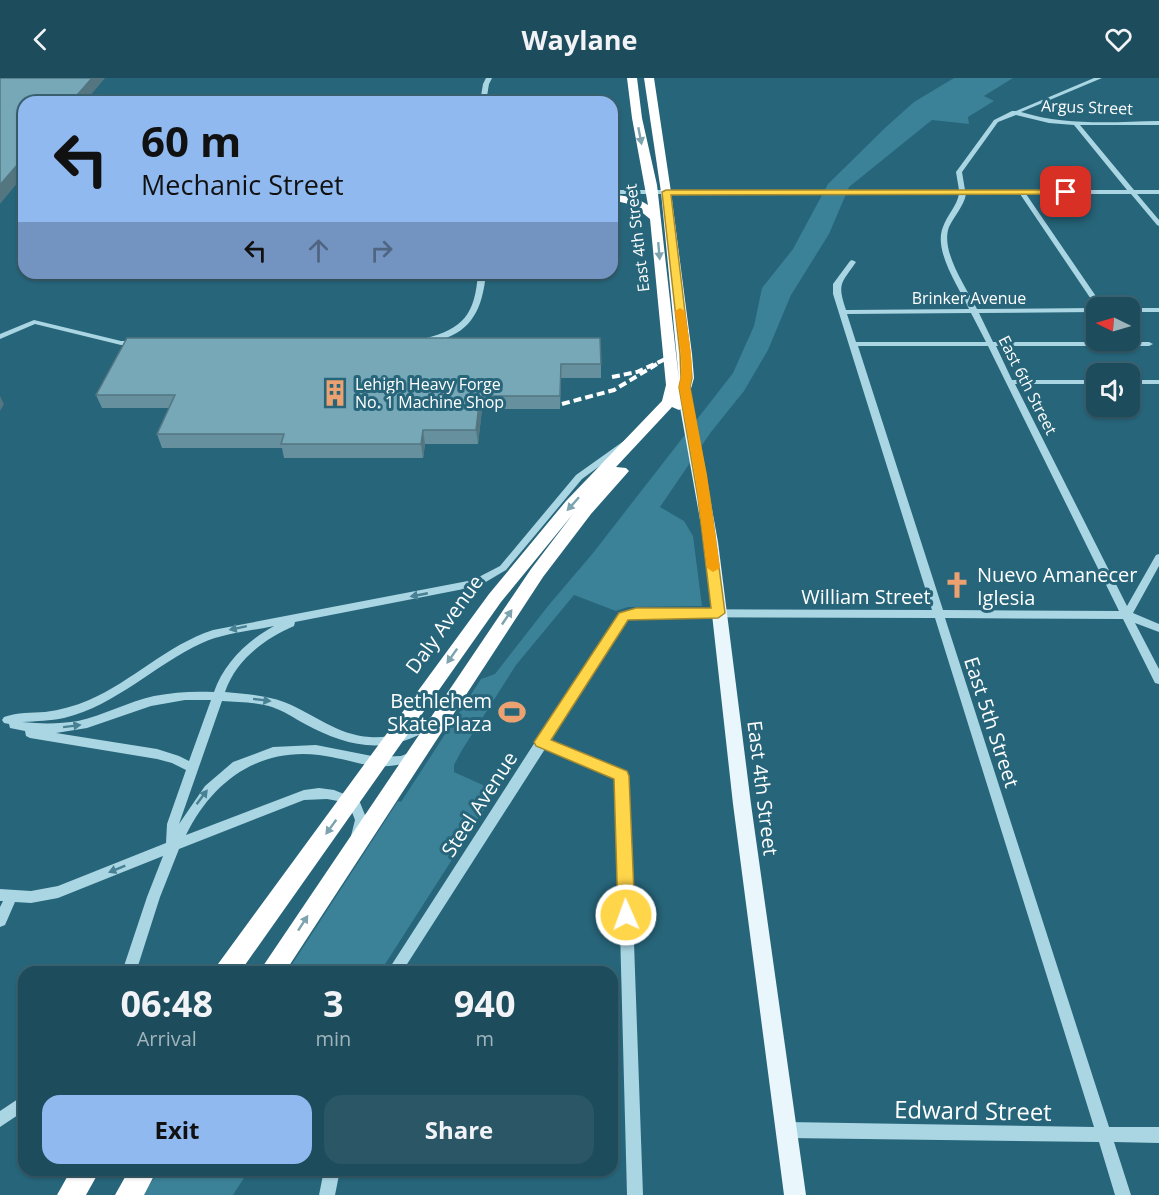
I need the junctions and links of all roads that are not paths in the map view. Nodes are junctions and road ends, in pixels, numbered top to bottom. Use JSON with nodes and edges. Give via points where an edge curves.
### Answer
{"nodes":[{"id":1,"x":489,"y":78,"type":"edge"},
{"id":2,"x":632,"y":78,"type":"edge"},
{"id":3,"x":649,"y":78,"type":"edge"},
{"id":4,"x":1099,"y":78,"type":"edge"},
{"id":5,"x":484,"y":96,"type":"edge"},
{"id":6,"x":1012,"y":113,"type":"junction"},
{"id":7,"x":1075,"y":123,"type":"junction"},
{"id":8,"x":1159,"y":123,"type":"edge"},
{"id":9,"x":618,"y":192,"type":"edge"},
{"id":10,"x":653,"y":192,"type":"junction"},
{"id":11,"x":666,"y":192,"type":"junction"},
{"id":12,"x":1022,"y":192,"type":"junction"},
{"id":13,"x":1132,"y":192,"type":"junction"},
{"id":14,"x":1159,"y":192,"type":"edge"},
{"id":15,"x":964,"y":193,"type":"junction"},
{"id":16,"x":618,"y":198,"type":"edge"},
{"id":17,"x":656,"y":220,"type":"junction"},
{"id":18,"x":1159,"y":224,"type":"edge"},
{"id":19,"x":852,"y":262,"type":"dead end"},
{"id":20,"x":481,"y":279,"type":"edge"},
{"id":21,"x":1094,"y":297,"type":"edge"},
{"id":22,"x":1086,"y":310,"type":"edge"},
{"id":23,"x":1140,"y":310,"type":"edge"},
{"id":24,"x":1159,"y":310,"type":"edge"},
{"id":25,"x":975,"y":311,"type":"junction"},
{"id":26,"x":843,"y":312,"type":"junction"},
{"id":27,"x":0,"y":337,"type":"edge"},
{"id":28,"x":419,"y":342,"type":"edge"},
{"id":29,"x":144,"y":343,"type":"edge"},
{"id":30,"x":1086,"y":343,"type":"edge"},
{"id":31,"x":1140,"y":343,"type":"edge"},
{"id":32,"x":853,"y":344,"type":"junction"},
{"id":33,"x":991,"y":344,"type":"junction"},
{"id":34,"x":1149,"y":344,"type":"dead end"},
{"id":35,"x":676,"y":377,"type":"junction"},
{"id":36,"x":1010,"y":382,"type":"junction"},
{"id":37,"x":1086,"y":382,"type":"edge"},
{"id":38,"x":1140,"y":382,"type":"edge"},
{"id":39,"x":1159,"y":382,"type":"edge"},
{"id":40,"x":645,"y":428,"type":"junction"},
{"id":41,"x":1159,"y":557,"type":"edge"},
{"id":42,"x":718,"y":613,"type":"junction"},
{"id":43,"x":938,"y":614,"type":"junction"},
{"id":44,"x":316,"y":615,"type":"junction"},
{"id":45,"x":1127,"y":615,"type":"junction"},
{"id":46,"x":1159,"y":628,"type":"edge"},
{"id":47,"x":1159,"y":680,"type":"edge"},
{"id":48,"x":444,"y":713,"type":"junction"},
{"id":49,"x":16,"y":721,"type":"junction"},
{"id":50,"x":392,"y":740,"type":"junction"},
{"id":51,"x":542,"y":742,"type":"junction"},
{"id":52,"x":418,"y":754,"type":"junction"},
{"id":53,"x":377,"y":762,"type":"junction"},
{"id":54,"x":192,"y":768,"type":"junction"},
{"id":55,"x":350,"y":801,"type":"junction"},
{"id":56,"x":356,"y":842,"type":"junction"},
{"id":57,"x":172,"y":848,"type":"junction"},
{"id":58,"x":6,"y":895,"type":"edge"},
{"id":59,"x":0,"y":921,"type":"edge"},
{"id":60,"x":131,"y":966,"type":"edge"},
{"id":61,"x":230,"y":966,"type":"edge"},
{"id":62,"x":275,"y":966,"type":"edge"},
{"id":63,"x":398,"y":966,"type":"edge"},
{"id":64,"x":18,"y":1106,"type":"edge"},
{"id":65,"x":0,"y":1120,"type":"edge"},
{"id":66,"x":787,"y":1130,"type":"junction"},
{"id":67,"x":1104,"y":1134,"type":"junction"},
{"id":68,"x":1159,"y":1135,"type":"edge"},
{"id":69,"x":83,"y":1176,"type":"edge"},
{"id":70,"x":140,"y":1176,"type":"edge"},
{"id":71,"x":331,"y":1176,"type":"edge"},
{"id":72,"x":70,"y":1195,"type":"edge"},
{"id":73,"x":128,"y":1195,"type":"edge"},
{"id":74,"x":327,"y":1195,"type":"edge"},
{"id":75,"x":635,"y":1195,"type":"edge"},
{"id":76,"x":795,"y":1195,"type":"edge"},
{"id":77,"x":1123,"y":1195,"type":"edge"}],
"edges":[{"from":1,"to":5,"type":"street"},
{"from":2,"to":10,"type":"highway","name":"East 4th Street","one_way":true},
{"from":3,"to":11,"type":"highway","name":"East 4th Street"},
{"from":4,"to":6,"type":"street"},
{"from":6,"to":7,"type":"street","name":"Argus Street"},
{"from":6,"to":15,"type":"street","via":[[992,124],[960,169]]},
{"from":7,"to":8,"type":"street","name":"Argus Street"},
{"from":7,"to":13,"type":"street"},
{"from":9,"to":10,"type":"street"},
{"from":10,"to":11,"type":"street"},
{"from":10,"to":17,"type":"highway","name":"East 4th Street"},
{"from":11,"to":15,"type":"street"},
{"from":11,"to":35,"type":"highway","name":"East 4th Street","via":[[687,378]]},
{"from":12,"to":13,"type":"street"},
{"from":12,"to":15,"type":"street"},
{"from":12,"to":21,"type":"street"},
{"from":13,"to":14,"type":"street"},
{"from":13,"to":18,"type":"street"},
{"from":15,"to":25,"type":"street","name":"East 6th Street","via":[[945,227],[943,243]]},
{"from":16,"to":17,"type":"highway","via":[[648,207]]},
{"from":17,"to":35,"type":"highway","name":"East 4th Street","one_way":true,"via":[[669,349]]},
{"from":19,"to":26,"type":"street","name":"East 5th Street","via":[[837,286]]},
{"from":20,"to":28,"type":"street","via":[[476,312],[469,322],[436,339]]},
{"from":22,"to":25,"type":"street","name":"Brinker Avenue"},
{"from":23,"to":24,"type":"street"},
{"from":25,"to":26,"type":"street","name":"Brinker Avenue"},
{"from":25,"to":33,"type":"street","name":"East 6th Street"},
{"from":26,"to":32,"type":"street","name":"East 5th Street"},
{"from":27,"to":29,"type":"street","via":[[34,322],[121,343]]},
{"from":30,"to":33,"type":"street"},
{"from":31,"to":34,"type":"street"},
{"from":32,"to":33,"type":"street"},
{"from":32,"to":43,"type":"street","name":"East 5th Street"},
{"from":33,"to":36,"type":"street","name":"East 6th Street"},
{"from":35,"to":40,"type":"highway","name":"Daly Avenue","via":[[669,402]]},
{"from":35,"to":42,"type":"main road","name":"East 4th Street","via":[[692,422]]},
{"from":48,"to":35,"type":"highway","one_way":true,"via":[[537,573],[585,510],[675,411],[682,399]]},
{"from":36,"to":37,"type":"street"},
{"from":36,"to":45,"type":"street","name":"East 6th Street"},
{"from":38,"to":39,"type":"street"},
{"from":40,"to":44,"type":"street","one_way":true,"via":[[579,477],[496,573],[454,589]]},
{"from":40,"to":50,"type":"highway","name":"Daly Avenue","one_way":true,"via":[[522,564]]},
{"from":41,"to":45,"type":"street"},
{"from":42,"to":43,"type":"street","name":"William Street"},
{"from":42,"to":51,"type":"street","name":"Steel Avenue","via":[[624,616]]},
{"from":42,"to":66,"type":"main road","name":"East 4th Street"},
{"from":43,"to":45,"type":"street","name":"William Street"},
{"from":43,"to":67,"type":"street","name":"East 5th Street"},
{"from":44,"to":49,"type":"street","one_way":true,"via":[[213,633],[100,700],[63,713]]},
{"from":44,"to":54,"type":"street","via":[[266,634],[239,658],[223,682]]},
{"from":45,"to":46,"type":"street"},
{"from":45,"to":47,"type":"street","name":"East 6th Street"},
{"from":48,"to":50,"type":"street","via":[[417,732]]},
{"from":48,"to":52,"type":"highway"},
{"from":49,"to":50,"type":"street","one_way":true,"via":[[37,729],[74,726],[150,701],[187,696],[272,702],[341,737],[369,743]]},
{"from":49,"to":54,"type":"street","via":[[33,735],[157,754]]},
{"from":50,"to":53,"type":"highway","name":"Daly Avenue"},
{"from":51,"to":63,"type":"street","name":"Steel Avenue"},
{"from":51,"to":75,"type":"street","via":[[622,776]]},
{"from":52,"to":53,"type":"street","via":[[395,763]]},
{"from":52,"to":56,"type":"highway"},
{"from":53,"to":55,"type":"highway","name":"Daly Avenue"},
{"from":57,"to":53,"type":"street","one_way":true,"via":[[205,792],[248,760],[280,751],[316,750]]},
{"from":54,"to":57,"type":"street","via":[[173,824]]},
{"from":55,"to":56,"type":"street","via":[[359,811]]},
{"from":55,"to":57,"type":"street","via":[[328,793],[307,794]]},
{"from":55,"to":61,"type":"highway","name":"Daly Avenue","one_way":true},
{"from":62,"to":56,"type":"highway","one_way":true},
{"from":57,"to":58,"type":"street","one_way":true,"via":[[58,892],[31,897]]},
{"from":57,"to":60,"type":"street"},
{"from":58,"to":59,"type":"street"},
{"from":64,"to":65,"type":"street"},
{"from":66,"to":67,"type":"street","name":"Edward Street"},
{"from":66,"to":76,"type":"main road","name":"East 4th Street"},
{"from":67,"to":68,"type":"street","name":"Edward Street"},
{"from":67,"to":77,"type":"street","name":"East 5th Street"},
{"from":69,"to":72,"type":"highway"},
{"from":70,"to":73,"type":"highway"},
{"from":71,"to":74,"type":"street"}]}
